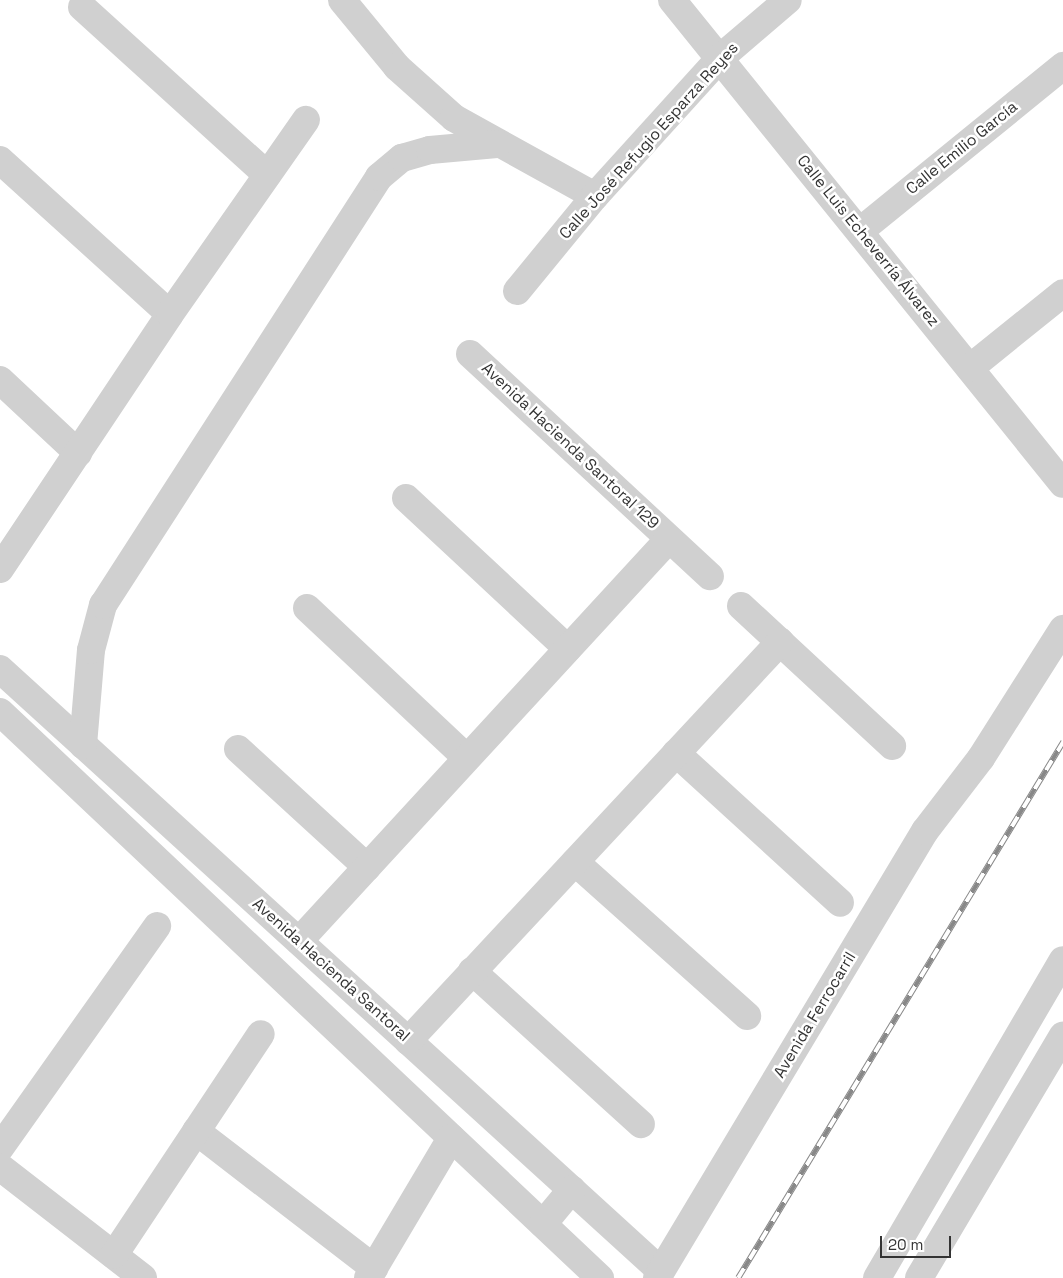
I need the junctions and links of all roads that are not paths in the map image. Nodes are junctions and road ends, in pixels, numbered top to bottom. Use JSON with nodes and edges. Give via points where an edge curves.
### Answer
{"nodes":[{"id":1,"x":342,"y":0,"type":"edge"},
{"id":2,"x":672,"y":0,"type":"edge"},
{"id":3,"x":788,"y":0,"type":"edge"},
{"id":4,"x":82,"y":8,"type":"dead end"},
{"id":5,"x":720,"y":58,"type":"junction"},
{"id":6,"x":1063,"y":66,"type":"edge"},
{"id":7,"x":306,"y":120,"type":"dead end"},
{"id":8,"x":497,"y":144,"type":"junction"},
{"id":9,"x":0,"y":160,"type":"edge"},
{"id":10,"x":267,"y":175,"type":"junction"},
{"id":11,"x":595,"y":196,"type":"junction"},
{"id":12,"x":860,"y":231,"type":"junction"},
{"id":13,"x":517,"y":290,"type":"dead end"},
{"id":14,"x":1063,"y":293,"type":"edge"},
{"id":15,"x":170,"y":314,"type":"junction"},
{"id":16,"x":470,"y":354,"type":"dead end"},
{"id":17,"x":970,"y":368,"type":"junction"},
{"id":18,"x":0,"y":380,"type":"edge"},
{"id":19,"x":78,"y":453,"type":"junction"},
{"id":20,"x":1063,"y":484,"type":"edge"},
{"id":21,"x":406,"y":498,"type":"dead end"},
{"id":22,"x":669,"y":539,"type":"junction"},
{"id":23,"x":0,"y":569,"type":"edge"},
{"id":24,"x":710,"y":576,"type":"dead end"},
{"id":25,"x":741,"y":606,"type":"dead end"},
{"id":26,"x":307,"y":608,"type":"dead end"},
{"id":27,"x":1063,"y":629,"type":"edge"},
{"id":28,"x":780,"y":642,"type":"junction"},
{"id":29,"x":568,"y":649,"type":"junction"},
{"id":30,"x":0,"y":669,"type":"edge"},
{"id":31,"x":0,"y":712,"type":"edge"},
{"id":32,"x":83,"y":744,"type":"junction"},
{"id":33,"x":892,"y":746,"type":"dead end"},
{"id":34,"x":238,"y":749,"type":"dead end"},
{"id":35,"x":676,"y":753,"type":"junction"},
{"id":36,"x":467,"y":758,"type":"junction"},
{"id":37,"x":128,"y":785,"type":"junction"},
{"id":38,"x":105,"y":812,"type":"junction"},
{"id":39,"x":575,"y":862,"type":"junction"},
{"id":40,"x":367,"y":867,"type":"junction"},
{"id":41,"x":840,"y":904,"type":"dead end"},
{"id":42,"x":158,"y":926,"type":"dead end"},
{"id":43,"x":299,"y":941,"type":"junction"},
{"id":44,"x":1063,"y":960,"type":"edge"},
{"id":45,"x":472,"y":971,"type":"junction"},
{"id":46,"x":352,"y":989,"type":"junction"},
{"id":47,"x":747,"y":1016,"type":"dead end"},
{"id":48,"x":325,"y":1019,"type":"junction"},
{"id":49,"x":261,"y":1034,"type":"dead end"},
{"id":50,"x":1063,"y":1035,"type":"edge"},
{"id":51,"x":408,"y":1041,"type":"junction"},
{"id":52,"x":641,"y":1124,"type":"dead end"},
{"id":53,"x":196,"y":1131,"type":"junction"},
{"id":54,"x":451,"y":1138,"type":"junction"},
{"id":55,"x":0,"y":1148,"type":"edge"},
{"id":56,"x":0,"y":1167,"type":"edge"},
{"id":57,"x":572,"y":1189,"type":"junction"},
{"id":58,"x":543,"y":1224,"type":"junction"},
{"id":59,"x":114,"y":1255,"type":"junction"},
{"id":60,"x":371,"y":1273,"type":"edge"},
{"id":61,"x":659,"y":1274,"type":"edge"},
{"id":62,"x":143,"y":1278,"type":"edge"},
{"id":63,"x":600,"y":1278,"type":"edge"},
{"id":64,"x":877,"y":1278,"type":"edge"},
{"id":65,"x":919,"y":1278,"type":"edge"}],
"edges":[{"from":1,"to":8,"type":"street","via":[[414,84],[454,118]]},
{"from":2,"to":5,"type":"street","name":"Calle Luis Echeverría Álvarez"},
{"from":3,"to":5,"type":"street","name":"Calle José Refugio Esparza Reyes"},
{"from":4,"to":10,"type":"street"},
{"from":5,"to":11,"type":"street","name":"Calle José Refugio Esparza Reyes"},
{"from":5,"to":12,"type":"street","name":"Calle Luis Echeverría Álvarez"},
{"from":6,"to":12,"type":"street","name":"Calle Emilio García"},
{"from":7,"to":10,"type":"street"},
{"from":8,"to":11,"type":"street"},
{"from":8,"to":32,"type":"street","via":[[430,150],[402,158],[379,177],[103,604],[91,650]]},
{"from":9,"to":15,"type":"street"},
{"from":10,"to":15,"type":"street"},
{"from":11,"to":13,"type":"street","name":"Calle José Refugio Esparza Reyes"},
{"from":12,"to":17,"type":"street","name":"Calle Luis Echeverría Álvarez"},
{"from":14,"to":17,"type":"street"},
{"from":15,"to":19,"type":"street"},
{"from":16,"to":22,"type":"street","name":"Avenida Hacienda Santoral 129"},
{"from":17,"to":20,"type":"street","name":"Calle Luis Echeverría Álvarez"},
{"from":18,"to":19,"type":"street"},
{"from":19,"to":23,"type":"street"},
{"from":21,"to":29,"type":"street"},
{"from":22,"to":24,"type":"street","name":"Avenida Hacienda Santoral 129"},
{"from":22,"to":29,"type":"street","name":"Avenida Hacienda Santoral 129"},
{"from":25,"to":28,"type":"street"},
{"from":26,"to":36,"type":"street"},
{"from":27,"to":61,"type":"street","name":"Avenida Ferrocarril","via":[[981,758],[925,831]]},
{"from":28,"to":33,"type":"street"},
{"from":28,"to":35,"type":"street"},
{"from":29,"to":36,"type":"street","name":"Avenida Hacienda Santoral 129"},
{"from":30,"to":32,"type":"street","name":"Avenida Hacienda Santoral"},
{"from":31,"to":38,"type":"street"},
{"from":32,"to":37,"type":"street","name":"Avenida Hacienda Santoral"},
{"from":34,"to":40,"type":"street"},
{"from":35,"to":39,"type":"street"},
{"from":35,"to":41,"type":"street"},
{"from":36,"to":40,"type":"street","name":"Avenida Hacienda Santoral 129"},
{"from":37,"to":38,"type":"street"},
{"from":37,"to":43,"type":"street","name":"Avenida Hacienda Santoral"},
{"from":38,"to":48,"type":"street"},
{"from":39,"to":45,"type":"street"},
{"from":39,"to":47,"type":"street"},
{"from":40,"to":43,"type":"street","name":"Avenida Hacienda Santoral 129"},
{"from":42,"to":55,"type":"street"},
{"from":43,"to":46,"type":"street","name":"Avenida Hacienda Santoral"},
{"from":44,"to":64,"type":"street"},
{"from":45,"to":51,"type":"street"},
{"from":45,"to":52,"type":"street"},
{"from":46,"to":48,"type":"street"},
{"from":46,"to":51,"type":"street","name":"Avenida Hacienda Santoral"},
{"from":48,"to":54,"type":"street"},
{"from":49,"to":53,"type":"street"},
{"from":50,"to":65,"type":"street"},
{"from":51,"to":57,"type":"street","name":"Avenida Hacienda Santoral"},
{"from":53,"to":59,"type":"street"},
{"from":53,"to":60,"type":"street"},
{"from":54,"to":58,"type":"street"},
{"from":54,"to":60,"type":"street"},
{"from":56,"to":59,"type":"street"},
{"from":57,"to":58,"type":"street"},
{"from":57,"to":61,"type":"street","name":"Avenida Hacienda Santoral"},
{"from":58,"to":63,"type":"street"},
{"from":59,"to":62,"type":"street"}]}
